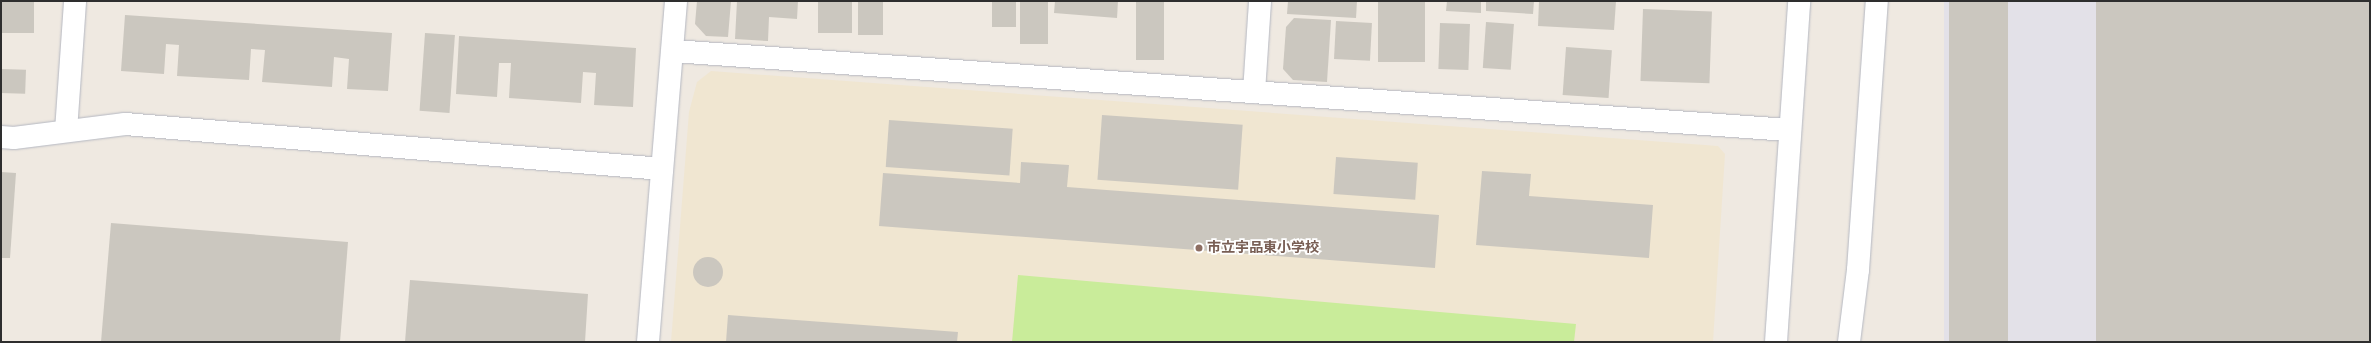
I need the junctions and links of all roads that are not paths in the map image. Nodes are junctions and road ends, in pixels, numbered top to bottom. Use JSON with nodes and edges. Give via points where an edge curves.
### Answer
{"nodes":[{"id":1,"x":75,"y":1,"type":"edge"},
{"id":2,"x":676,"y":1,"type":"edge"},
{"id":3,"x":1260,"y":1,"type":"edge"},
{"id":4,"x":1800,"y":1,"type":"edge"},
{"id":5,"x":1877,"y":1,"type":"edge"},
{"id":6,"x":673,"y":51,"type":"junction"},
{"id":7,"x":1254,"y":92,"type":"junction"},
{"id":8,"x":1789,"y":130,"type":"junction"},
{"id":9,"x":66,"y":131,"type":"junction"},
{"id":10,"x":1,"y":138,"type":"edge"},
{"id":11,"x":662,"y":169,"type":"junction"},
{"id":12,"x":648,"y":342,"type":"edge"},
{"id":13,"x":1776,"y":342,"type":"edge"},
{"id":14,"x":1849,"y":342,"type":"edge"}],
"edges":[{"from":1,"to":9,"type":"street"},
{"from":2,"to":6,"type":"street"},
{"from":3,"to":7,"type":"street"},
{"from":4,"to":8,"type":"street"},
{"from":5,"to":14,"type":"street","via":[[1858,270]]},
{"from":6,"to":7,"type":"street"},
{"from":6,"to":11,"type":"street"},
{"from":7,"to":8,"type":"street"},
{"from":8,"to":13,"type":"street"},
{"from":9,"to":10,"type":"street"},
{"from":9,"to":11,"type":"street","via":[[125,124]]},
{"from":11,"to":12,"type":"street"}]}
